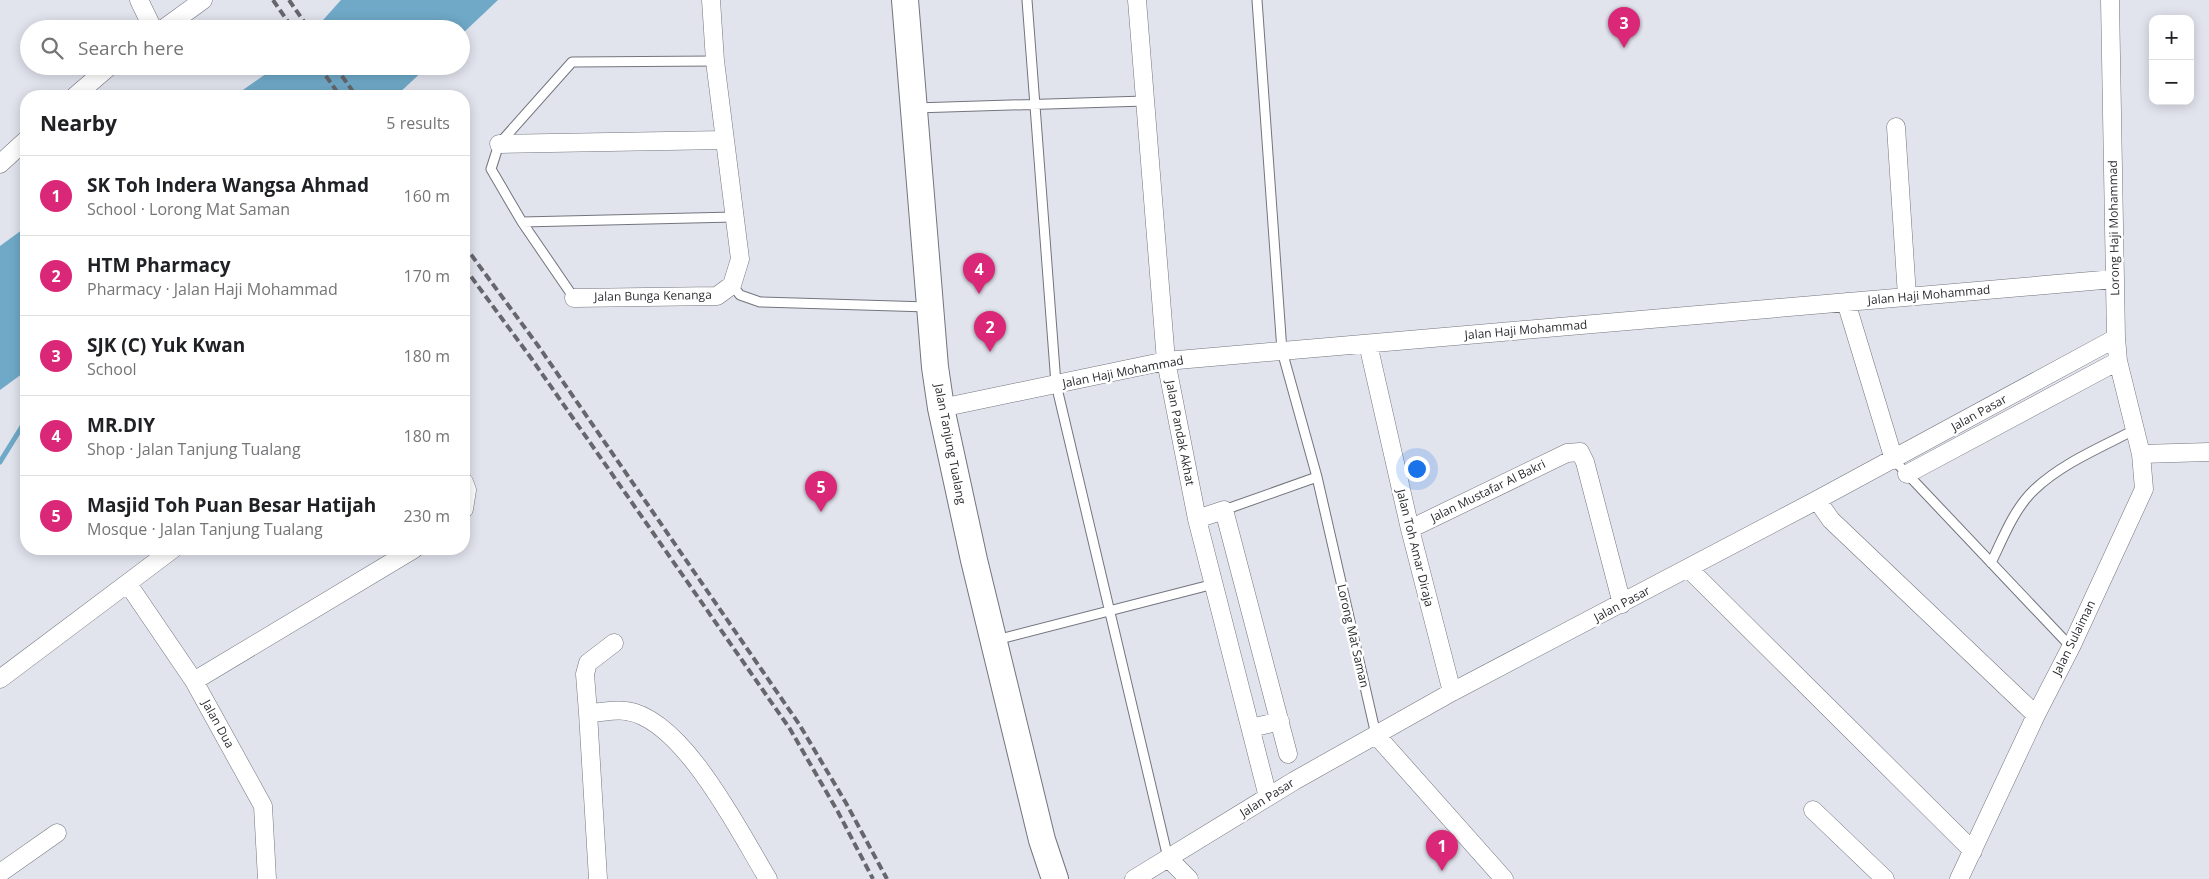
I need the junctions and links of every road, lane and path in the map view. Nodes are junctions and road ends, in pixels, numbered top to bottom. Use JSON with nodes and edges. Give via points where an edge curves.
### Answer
{"nodes":[{"id":1,"x":140,"y":0,"type":"edge"},
{"id":2,"x":203,"y":0,"type":"edge"},
{"id":3,"x":711,"y":0,"type":"edge"},
{"id":4,"x":905,"y":0,"type":"edge"},
{"id":5,"x":1027,"y":0,"type":"edge"},
{"id":6,"x":1137,"y":0,"type":"edge"},
{"id":7,"x":1257,"y":0,"type":"edge"},
{"id":8,"x":2110,"y":0,"type":"edge"},
{"id":9,"x":149,"y":20,"type":"edge"},
{"id":10,"x":175,"y":20,"type":"edge"},
{"id":11,"x":715,"y":61,"type":"junction"},
{"id":12,"x":100,"y":75,"type":"edge"},
{"id":13,"x":82,"y":90,"type":"edge"},
{"id":14,"x":1145,"y":101,"type":"junction"},
{"id":15,"x":1035,"y":104,"type":"junction"},
{"id":16,"x":914,"y":108,"type":"junction"},
{"id":17,"x":1896,"y":127,"type":"dead end"},
{"id":18,"x":724,"y":140,"type":"junction"},
{"id":19,"x":500,"y":144,"type":"junction"},
{"id":20,"x":20,"y":146,"type":"edge"},
{"id":21,"x":0,"y":164,"type":"edge"},
{"id":22,"x":734,"y":217,"type":"junction"},
{"id":23,"x":522,"y":222,"type":"junction"},
{"id":24,"x":2114,"y":278,"type":"junction"},
{"id":25,"x":732,"y":285,"type":"junction"},
{"id":26,"x":1907,"y":296,"type":"junction"},
{"id":27,"x":574,"y":298,"type":"joint"},
{"id":28,"x":1846,"y":302,"type":"junction"},
{"id":29,"x":930,"y":307,"type":"junction"},
{"id":30,"x":2116,"y":338,"type":"junction"},
{"id":31,"x":1368,"y":344,"type":"junction"},
{"id":32,"x":1282,"y":351,"type":"junction"},
{"id":33,"x":1166,"y":361,"type":"junction"},
{"id":34,"x":2118,"y":361,"type":"junction"},
{"id":35,"x":1056,"y":384,"type":"junction"},
{"id":36,"x":941,"y":408,"type":"junction"},
{"id":37,"x":2136,"y":429,"type":"junction"},
{"id":38,"x":2209,"y":452,"type":"edge"},
{"id":39,"x":2141,"y":454,"type":"junction"},
{"id":40,"x":1894,"y":460,"type":"junction"},
{"id":41,"x":1907,"y":474,"type":"junction"},
{"id":42,"x":1317,"y":477,"type":"junction"},
{"id":43,"x":1817,"y":500,"type":"junction"},
{"id":44,"x":1224,"y":510,"type":"junction"},
{"id":45,"x":1197,"y":519,"type":"junction"},
{"id":46,"x":1410,"y":529,"type":"junction"},
{"id":47,"x":165,"y":555,"type":"edge"},
{"id":48,"x":404,"y":555,"type":"edge"},
{"id":49,"x":1991,"y":563,"type":"junction"},
{"id":50,"x":1689,"y":569,"type":"junction"},
{"id":51,"x":128,"y":584,"type":"junction"},
{"id":52,"x":1214,"y":584,"type":"junction"},
{"id":53,"x":1622,"y":604,"type":"junction"},
{"id":54,"x":1110,"y":611,"type":"junction"},
{"id":55,"x":994,"y":640,"type":"junction"},
{"id":56,"x":614,"y":643,"type":"dead end"},
{"id":57,"x":2071,"y":647,"type":"junction"},
{"id":58,"x":0,"y":678,"type":"edge"},
{"id":59,"x":194,"y":681,"type":"junction"},
{"id":60,"x":1452,"y":692,"type":"junction"},
{"id":61,"x":588,"y":713,"type":"junction"},
{"id":62,"x":2036,"y":715,"type":"junction"},
{"id":63,"x":1280,"y":721,"type":"junction"},
{"id":64,"x":1251,"y":728,"type":"junction"},
{"id":65,"x":1376,"y":734,"type":"junction"},
{"id":66,"x":1288,"y":754,"type":"dead end"},
{"id":67,"x":1268,"y":797,"type":"junction"},
{"id":68,"x":1813,"y":810,"type":"dead end"},
{"id":69,"x":57,"y":833,"type":"dead end"},
{"id":70,"x":1973,"y":851,"type":"junction"},
{"id":71,"x":1168,"y":858,"type":"junction"},
{"id":72,"x":0,"y":873,"type":"edge"},
{"id":73,"x":267,"y":879,"type":"edge"},
{"id":74,"x":598,"y":879,"type":"edge"},
{"id":75,"x":768,"y":879,"type":"edge"},
{"id":76,"x":1055,"y":879,"type":"edge"},
{"id":77,"x":1134,"y":879,"type":"edge"},
{"id":78,"x":1189,"y":879,"type":"edge"},
{"id":79,"x":1504,"y":879,"type":"edge"},
{"id":80,"x":1885,"y":879,"type":"edge"},
{"id":81,"x":1959,"y":879,"type":"edge"}],
"edges":[{"from":1,"to":9,"type":"street"},
{"from":2,"to":10,"type":"street"},
{"from":3,"to":11,"type":"street"},
{"from":4,"to":16,"type":"main road","name":"Jalan Tanjung Tualang"},
{"from":5,"to":15,"type":"lane"},
{"from":6,"to":14,"type":"street","name":"Jalan Pandak Akhat"},
{"from":7,"to":32,"type":"lane","name":"Lorong Mat Saman"},
{"from":8,"to":24,"type":"street","name":"Lorong Haji Mohammad"},
{"from":11,"to":18,"type":"street"},
{"from":11,"to":19,"type":"lane","via":[[572,62]]},
{"from":12,"to":13,"type":"street"},
{"from":14,"to":15,"type":"lane"},
{"from":14,"to":33,"type":"street","name":"Jalan Pandak Akhat"},
{"from":15,"to":16,"type":"lane"},
{"from":15,"to":35,"type":"lane"},
{"from":16,"to":29,"type":"main road","name":"Jalan Tanjung Tualang"},
{"from":17,"to":26,"type":"street"},
{"from":18,"to":19,"type":"street"},
{"from":18,"to":22,"type":"street"},
{"from":19,"to":23,"type":"lane","via":[[491,169]]},
{"from":20,"to":21,"type":"street"},
{"from":22,"to":23,"type":"lane"},
{"from":22,"to":25,"type":"street","via":[[740,259]]},
{"from":23,"to":27,"type":"lane"},
{"from":24,"to":26,"type":"street","name":"Jalan Haji Mohammad"},
{"from":24,"to":30,"type":"street","name":"Lorong Haji Mohammad"},
{"from":25,"to":27,"type":"street","name":"Jalan Bunga Kenanga","via":[[717,296]]},
{"from":25,"to":29,"type":"lane","via":[[740,295],[760,302]]},
{"from":26,"to":28,"type":"street","name":"Jalan Haji Mohammad"},
{"from":28,"to":31,"type":"street","name":"Jalan Haji Mohammad"},
{"from":28,"to":40,"type":"street"},
{"from":29,"to":36,"type":"main road","name":"Jalan Tanjung Tualang"},
{"from":30,"to":34,"type":"street","name":"Lorong Haji Mohammad"},
{"from":30,"to":40,"type":"street","name":"Jalan Pasar"},
{"from":31,"to":32,"type":"street","name":"Jalan Haji Mohammad"},
{"from":31,"to":46,"type":"street","name":"Jalan Toh Amar Diraja"},
{"from":32,"to":33,"type":"street","name":"Jalan Haji Mohammad"},
{"from":32,"to":42,"type":"lane","name":"Lorong Mat Saman"},
{"from":33,"to":35,"type":"street","name":"Jalan Haji Mohammad"},
{"from":33,"to":45,"type":"street","name":"Jalan Pandak Akhat"},
{"from":34,"to":37,"type":"street","name":"Lorong Haji Mohammad"},
{"from":34,"to":41,"type":"street"},
{"from":35,"to":36,"type":"street","name":"Jalan Haji Mohammad"},
{"from":35,"to":54,"type":"lane"},
{"from":36,"to":55,"type":"main road","name":"Jalan Tanjung Tualang"},
{"from":37,"to":39,"type":"street","name":"Lorong Haji Mohammad"},
{"from":37,"to":49,"type":"lane","via":[[2054,473],[2032,491],[2010,523]]},
{"from":38,"to":39,"type":"street"},
{"from":39,"to":57,"type":"street","name":"Jalan Sulaiman","via":[[2144,489]]},
{"from":40,"to":41,"type":"lane"},
{"from":40,"to":43,"type":"street","name":"Jalan Pasar"},
{"from":41,"to":49,"type":"lane"},
{"from":42,"to":44,"type":"lane"},
{"from":42,"to":65,"type":"lane","name":"Lorong Mat Saman"},
{"from":43,"to":50,"type":"street","name":"Jalan Pasar"},
{"from":43,"to":62,"type":"street","via":[[1830,520]]},
{"from":44,"to":45,"type":"street"},
{"from":44,"to":63,"type":"street"},
{"from":45,"to":52,"type":"street","name":"Jalan Pandak Akhat"},
{"from":46,"to":53,"type":"street","name":"Jalan Mustafar Al Bakri","via":[[1567,453],[1580,452]]},
{"from":46,"to":60,"type":"street","name":"Jalan Toh Amar Diraja"},
{"from":47,"to":51,"type":"street"},
{"from":48,"to":59,"type":"street"},
{"from":49,"to":57,"type":"lane"},
{"from":50,"to":53,"type":"street","name":"Jalan Pasar"},
{"from":50,"to":70,"type":"street"},
{"from":51,"to":58,"type":"street"},
{"from":51,"to":59,"type":"street","name":"Jalan Dua"},
{"from":52,"to":54,"type":"lane"},
{"from":52,"to":64,"type":"street","name":"Jalan Pandak Akhat"},
{"from":53,"to":60,"type":"street","name":"Jalan Pasar"},
{"from":54,"to":55,"type":"lane"},
{"from":54,"to":71,"type":"lane"},
{"from":55,"to":76,"type":"main road","name":"Jalan Tanjung Tualang","via":[[1042,840]]},
{"from":56,"to":61,"type":"street","via":[[588,663],[585,674]]},
{"from":57,"to":62,"type":"street","name":"Jalan Sulaiman"},
{"from":59,"to":73,"type":"street","name":"Jalan Dua","via":[[263,806]]},
{"from":60,"to":65,"type":"street","name":"Jalan Pasar"},
{"from":61,"to":74,"type":"street"},
{"from":61,"to":75,"type":"street","via":[[626,711],[654,721],[682,746],[718,796]]},
{"from":62,"to":70,"type":"street","name":"Jalan Sulaiman"},
{"from":63,"to":64,"type":"street"},
{"from":63,"to":66,"type":"street"},
{"from":64,"to":67,"type":"street","name":"Jalan Pandak Akhat"},
{"from":65,"to":67,"type":"street","name":"Jalan Pasar"},
{"from":65,"to":79,"type":"street","name":"Lorong Mat Saman"},
{"from":67,"to":71,"type":"street","name":"Jalan Pasar"},
{"from":68,"to":80,"type":"street"},
{"from":69,"to":72,"type":"street"},
{"from":70,"to":81,"type":"street","name":"Jalan Sulaiman"},
{"from":71,"to":77,"type":"street","name":"Jalan Pasar"},
{"from":71,"to":78,"type":"street"}]}
